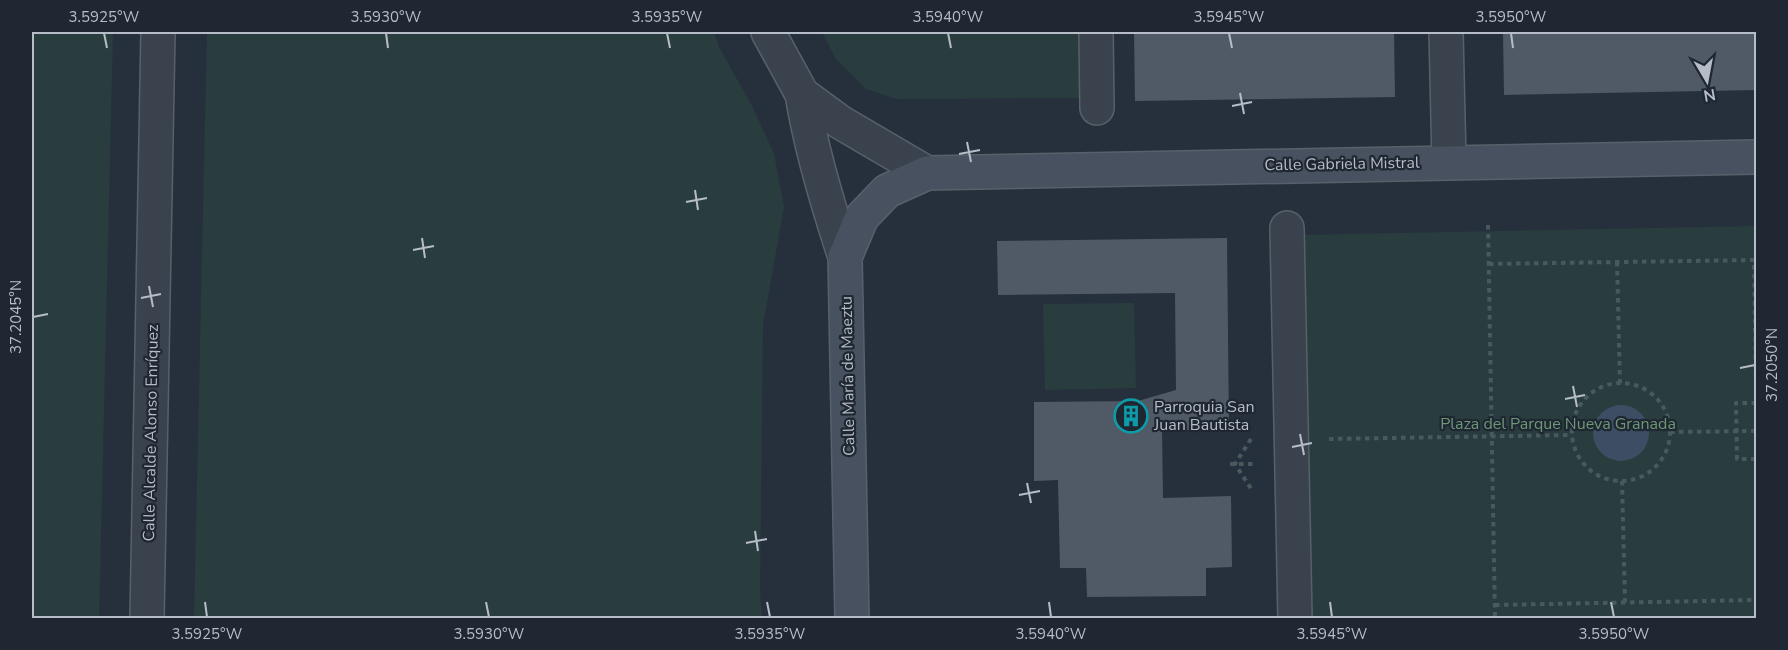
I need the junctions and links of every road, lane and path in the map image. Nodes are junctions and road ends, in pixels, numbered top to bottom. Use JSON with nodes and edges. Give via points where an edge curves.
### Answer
{"nodes":[{"id":1,"x":158,"y":32,"type":"edge"},
{"id":2,"x":768,"y":32,"type":"edge"},
{"id":3,"x":1096,"y":32,"type":"edge"},
{"id":4,"x":1446,"y":32,"type":"edge"},
{"id":5,"x":802,"y":94,"type":"junction"},
{"id":6,"x":1097,"y":108,"type":"dead end"},
{"id":7,"x":1756,"y":157,"type":"edge"},
{"id":8,"x":1449,"y":162,"type":"junction"},
{"id":9,"x":927,"y":173,"type":"junction"},
{"id":10,"x":1488,"y":225,"type":"dead end"},
{"id":11,"x":1287,"y":228,"type":"dead end"},
{"id":12,"x":845,"y":257,"type":"junction"},
{"id":13,"x":1617,"y":262,"type":"junction"},
{"id":14,"x":1488,"y":264,"type":"junction"},
{"id":15,"x":1620,"y":383,"type":"junction"},
{"id":16,"x":1756,"y":396,"type":"edge"},
{"id":17,"x":1756,"y":403,"type":"edge"},
{"id":18,"x":1737,"y":431,"type":"junction"},
{"id":19,"x":1756,"y":431,"type":"edge"},
{"id":20,"x":1670,"y":432,"type":"junction"},
{"id":21,"x":1571,"y":435,"type":"junction"},
{"id":22,"x":1492,"y":436,"type":"junction"},
{"id":23,"x":1292,"y":440,"type":"junction"},
{"id":24,"x":1756,"y":459,"type":"edge"},
{"id":25,"x":1230,"y":464,"type":"dead end"},
{"id":26,"x":1253,"y":464,"type":"dead end"},
{"id":27,"x":1622,"y":481,"type":"junction"},
{"id":28,"x":1756,"y":600,"type":"edge"},
{"id":29,"x":1625,"y":602,"type":"junction"},
{"id":30,"x":1495,"y":605,"type":"junction"},
{"id":31,"x":147,"y":618,"type":"edge"},
{"id":32,"x":852,"y":618,"type":"edge"},
{"id":33,"x":1295,"y":618,"type":"edge"},
{"id":34,"x":1495,"y":618,"type":"edge"}],
"edges":[{"from":1,"to":31,"type":"street","name":"Calle Alcalde Alonso Enríquez"},
{"from":2,"to":5,"type":"street"},
{"from":3,"to":6,"type":"street"},
{"from":4,"to":8,"type":"street"},
{"from":5,"to":9,"type":"street","via":[[840,122]]},
{"from":5,"to":12,"type":"street","via":[[827,204]]},
{"from":7,"to":8,"type":"main road","name":"Calle Gabriela Mistral"},
{"from":8,"to":9,"type":"main road","name":"Calle Gabriela Mistral"},
{"from":9,"to":12,"type":"main road","name":"Calle María de Maeztu","via":[[887,191],[862,217]]},
{"from":10,"to":14,"type":"path"},
{"from":11,"to":23,"type":"street"},
{"from":12,"to":32,"type":"main road","name":"Calle María de Maeztu"},
{"from":13,"to":14,"type":"path"},
{"from":13,"to":15,"type":"path"},
{"from":13,"to":16,"type":"path","via":[[1754,260]]},
{"from":14,"to":22,"type":"path"},
{"from":15,"to":20,"type":"path","via":[[1649,392],[1668,417]]},
{"from":15,"to":21,"type":"path","via":[[1590,393],[1573,419]]},
{"from":17,"to":18,"type":"path","via":[[1736,403]]},
{"from":18,"to":19,"type":"path"},
{"from":18,"to":20,"type":"path"},
{"from":18,"to":24,"type":"path","via":[[1737,459]]},
{"from":20,"to":27,"type":"path","via":[[1661,461],[1650,472]]},
{"from":21,"to":22,"type":"path"},
{"from":21,"to":27,"type":"path","via":[[1581,463],[1606,480]]},
{"from":22,"to":23,"type":"path"},
{"from":22,"to":30,"type":"path"},
{"from":23,"to":33,"type":"street"},
{"from":25,"to":26,"type":"path"},
{"from":27,"to":29,"type":"path"},
{"from":28,"to":29,"type":"path"},
{"from":29,"to":30,"type":"path"},
{"from":30,"to":34,"type":"path"}]}
